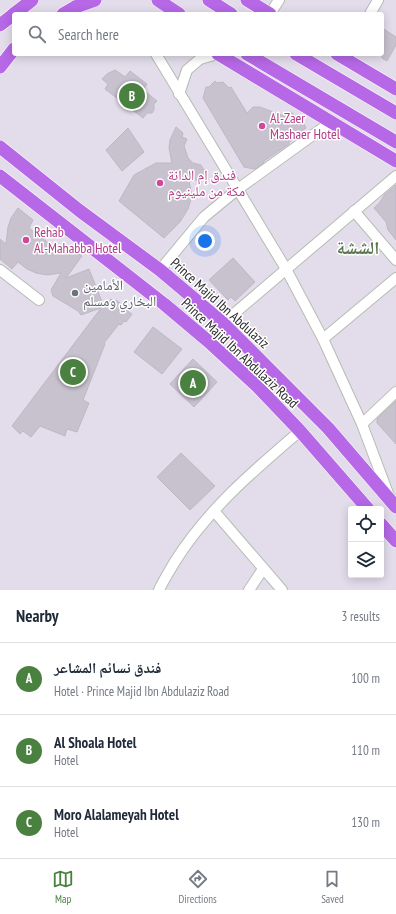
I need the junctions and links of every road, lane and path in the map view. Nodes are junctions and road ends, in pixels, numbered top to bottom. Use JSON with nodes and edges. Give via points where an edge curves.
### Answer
{"nodes":[{"id":1,"x":32,"y":0,"type":"edge"},
{"id":2,"x":95,"y":0,"type":"edge"},
{"id":3,"x":158,"y":0,"type":"edge"},
{"id":4,"x":209,"y":0,"type":"edge"},
{"id":5,"x":247,"y":0,"type":"edge"},
{"id":6,"x":279,"y":0,"type":"edge"},
{"id":7,"x":378,"y":0,"type":"edge"},
{"id":8,"x":17,"y":12,"type":"edge"},
{"id":9,"x":66,"y":12,"type":"edge"},
{"id":10,"x":176,"y":12,"type":"edge"},
{"id":11,"x":228,"y":12,"type":"edge"},
{"id":12,"x":267,"y":12,"type":"edge"},
{"id":13,"x":271,"y":12,"type":"edge"},
{"id":14,"x":371,"y":12,"type":"edge"},
{"id":15,"x":12,"y":16,"type":"edge"},
{"id":16,"x":0,"y":25,"type":"edge"},
{"id":17,"x":12,"y":52,"type":"edge"},
{"id":18,"x":157,"y":56,"type":"edge"},
{"id":19,"x":211,"y":56,"type":"edge"},
{"id":20,"x":221,"y":56,"type":"edge"},
{"id":21,"x":250,"y":56,"type":"edge"},
{"id":22,"x":299,"y":56,"type":"edge"},
{"id":23,"x":344,"y":56,"type":"edge"},
{"id":24,"x":0,"y":67,"type":"edge"},
{"id":25,"x":396,"y":89,"type":"edge"},
{"id":26,"x":179,"y":94,"type":"junction"},
{"id":27,"x":396,"y":113,"type":"edge"},
{"id":28,"x":331,"y":122,"type":"junction"},
{"id":29,"x":396,"y":142,"type":"edge"},
{"id":30,"x":0,"y":147,"type":"edge"},
{"id":31,"x":396,"y":160,"type":"edge"},
{"id":32,"x":0,"y":176,"type":"edge"},
{"id":33,"x":396,"y":176,"type":"edge"},
{"id":34,"x":238,"y":189,"type":"junction"},
{"id":35,"x":80,"y":210,"type":"junction"},
{"id":36,"x":354,"y":211,"type":"junction"},
{"id":37,"x":66,"y":227,"type":"junction"},
{"id":38,"x":396,"y":260,"type":"edge"},
{"id":39,"x":286,"y":269,"type":"junction"},
{"id":40,"x":0,"y":270,"type":"edge"},
{"id":41,"x":160,"y":270,"type":"junction"},
{"id":42,"x":396,"y":278,"type":"edge"},
{"id":43,"x":39,"y":300,"type":"dead end"},
{"id":44,"x":223,"y":323,"type":"junction"},
{"id":45,"x":323,"y":339,"type":"junction"},
{"id":46,"x":396,"y":392,"type":"edge"},
{"id":47,"x":362,"y":424,"type":"junction"},
{"id":48,"x":300,"y":431,"type":"junction"},
{"id":49,"x":395,"y":505,"type":"edge"},
{"id":50,"x":365,"y":506,"type":"edge"},
{"id":51,"x":214,"y":511,"type":"junction"},
{"id":52,"x":384,"y":527,"type":"edge"},
{"id":53,"x":396,"y":541,"type":"edge"},
{"id":54,"x":263,"y":569,"type":"junction"},
{"id":55,"x":159,"y":590,"type":"edge"},
{"id":56,"x":249,"y":590,"type":"edge"},
{"id":57,"x":282,"y":590,"type":"edge"}],
"edges":[{"from":1,"to":8,"type":"main road"},
{"from":2,"to":9,"type":"main road"},
{"from":3,"to":10,"type":"main road"},
{"from":4,"to":11,"type":"main road"},
{"from":5,"to":12,"type":"main road"},
{"from":6,"to":13,"type":"street"},
{"from":7,"to":14,"type":"street"},
{"from":15,"to":16,"type":"main road"},
{"from":17,"to":24,"type":"main road"},
{"from":18,"to":26,"type":"street"},
{"from":19,"to":26,"type":"street","via":[[200,59],[186,70]]},
{"from":20,"to":28,"type":"main road"},
{"from":21,"to":29,"type":"main road"},
{"from":22,"to":27,"type":"main road"},
{"from":23,"to":25,"type":"main road"},
{"from":26,"to":34,"type":"street"},
{"from":28,"to":31,"type":"main road"},
{"from":28,"to":34,"type":"street"},
{"from":30,"to":35,"type":"main road","name":"Prince Majid Ibn Abdulaziz"},
{"from":32,"to":37,"type":"main road","name":"Prince Majid Ibn Abdulaziz Road"},
{"from":33,"to":36,"type":"street"},
{"from":34,"to":39,"type":"street"},
{"from":34,"to":41,"type":"street","via":[[204,217]]},
{"from":35,"to":37,"type":"main road"},
{"from":35,"to":41,"type":"main road","name":"Prince Majid Ibn Abdulaziz"},
{"from":36,"to":38,"type":"street"},
{"from":36,"to":39,"type":"street"},
{"from":37,"to":48,"type":"main road","name":"Prince Majid Ibn Abdulaziz Road","via":[[208,341],[258,387]]},
{"from":39,"to":44,"type":"street"},
{"from":39,"to":45,"type":"street"},
{"from":40,"to":43,"type":"street"},
{"from":41,"to":44,"type":"main road","name":"Prince Majid Ibn Abdulaziz"},
{"from":42,"to":45,"type":"street"},
{"from":44,"to":49,"type":"main road","name":"Prince Majid Ibn Abdulaziz","via":[[328,428]]},
{"from":45,"to":47,"type":"street"},
{"from":46,"to":47,"type":"street"},
{"from":47,"to":49,"type":"street"},
{"from":48,"to":50,"type":"main road","name":"Prince Majid Ibn Abdulaziz Road"},
{"from":48,"to":51,"type":"street","via":[[241,482]]},
{"from":51,"to":54,"type":"street"},
{"from":51,"to":55,"type":"street","via":[[187,543]]},
{"from":52,"to":53,"type":"main road"},
{"from":54,"to":56,"type":"street"},
{"from":54,"to":57,"type":"street"}]}
